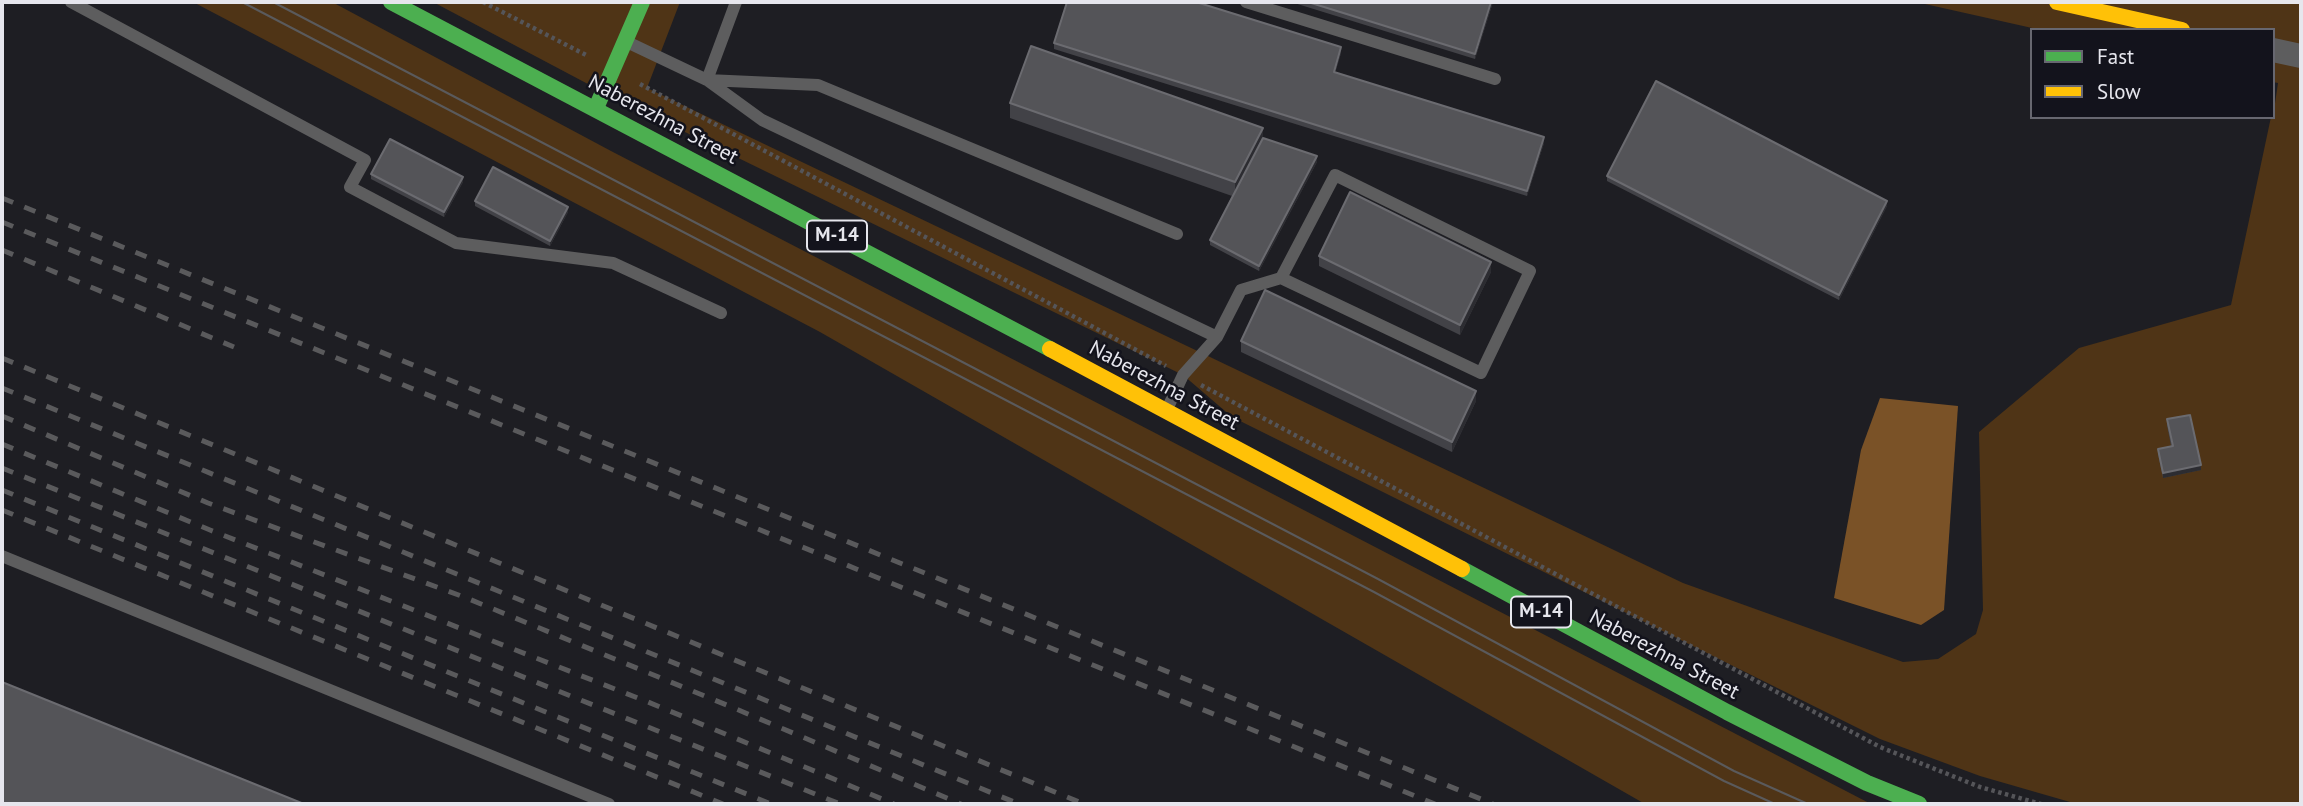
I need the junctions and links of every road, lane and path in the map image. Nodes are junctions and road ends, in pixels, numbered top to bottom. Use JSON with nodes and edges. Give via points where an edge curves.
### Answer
{"nodes":[{"id":1,"x":71,"y":2,"type":"edge"},
{"id":2,"x":391,"y":2,"type":"edge"},
{"id":3,"x":483,"y":2,"type":"edge"},
{"id":4,"x":642,"y":2,"type":"edge"},
{"id":5,"x":736,"y":2,"type":"edge"},
{"id":6,"x":2057,"y":2,"type":"edge"},
{"id":7,"x":1252,"y":3,"type":"edge"},
{"id":8,"x":2173,"y":28,"type":"edge"},
{"id":9,"x":624,"y":41,"type":"junction"},
{"id":10,"x":2275,"y":50,"type":"edge"},
{"id":11,"x":2301,"y":56,"type":"edge"},
{"id":12,"x":612,"y":69,"type":"junction"},
{"id":13,"x":1494,"y":79,"type":"dead end"},
{"id":14,"x":707,"y":80,"type":"junction"},
{"id":15,"x":596,"y":108,"type":"junction"},
{"id":16,"x":1177,"y":234,"type":"dead end"},
{"id":17,"x":1281,"y":278,"type":"junction"},
{"id":18,"x":721,"y":313,"type":"dead end"},
{"id":19,"x":1217,"y":337,"type":"junction"},
{"id":20,"x":1183,"y":375,"type":"junction"},
{"id":21,"x":1167,"y":411,"type":"junction"},
{"id":22,"x":2,"y":556,"type":"edge"},
{"id":23,"x":609,"y":804,"type":"edge"},
{"id":24,"x":1919,"y":804,"type":"edge"},
{"id":25,"x":2041,"y":804,"type":"edge"}],
"edges":[{"from":1,"to":18,"type":"lane","via":[[365,160],[350,187],[456,243],[613,263]]},
{"from":2,"to":15,"type":"main road","name":"Naberezhna Street","number":"М-14"},
{"from":3,"to":12,"type":"path"},
{"from":4,"to":9,"type":"main road"},
{"from":5,"to":14,"type":"lane"},
{"from":6,"to":8,"type":"main road"},
{"from":7,"to":13,"type":"lane"},
{"from":9,"to":12,"type":"main road"},
{"from":9,"to":14,"type":"lane"},
{"from":10,"to":11,"type":"street"},
{"from":12,"to":15,"type":"main road"},
{"from":12,"to":20,"type":"path"},
{"from":14,"to":16,"type":"lane","via":[[818,85]]},
{"from":14,"to":19,"type":"lane","via":[[762,120]]},
{"from":15,"to":21,"type":"main road","name":"Naberezhna Street","number":"М-14"},
{"from":17,"to":17,"type":"lane","via":[[1335,175],[1531,271],[1481,373]]},
{"from":17,"to":19,"type":"lane","via":[[1241,290]]},
{"from":19,"to":20,"type":"lane"},
{"from":20,"to":21,"type":"lane"},
{"from":20,"to":25,"type":"path","via":[[1880,747],[1980,787]]},
{"from":21,"to":24,"type":"main road","name":"Naberezhna Street","number":"М-14","via":[[1727,712],[1867,783]]},
{"from":22,"to":23,"type":"lane"}]}
